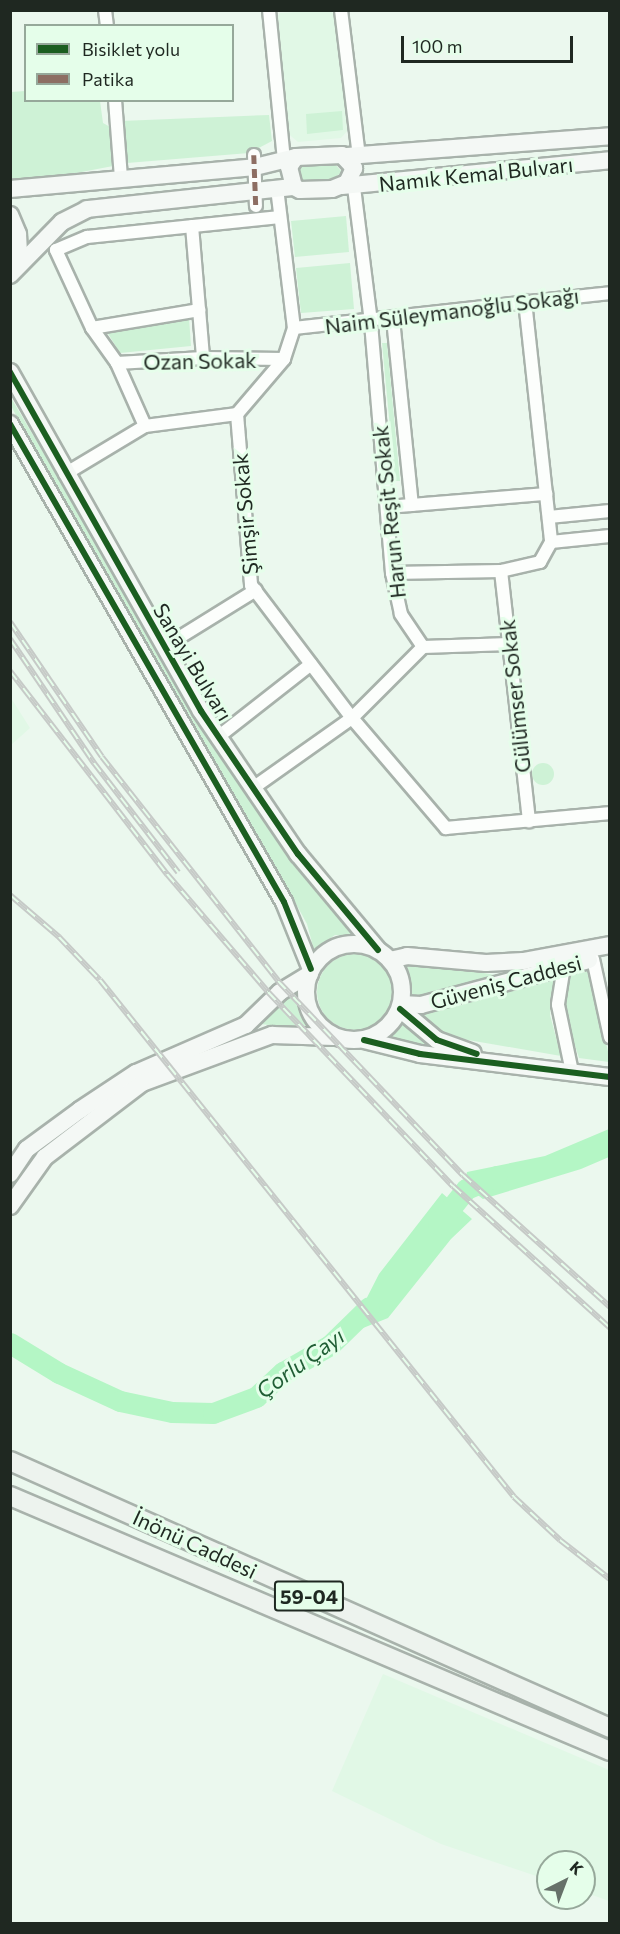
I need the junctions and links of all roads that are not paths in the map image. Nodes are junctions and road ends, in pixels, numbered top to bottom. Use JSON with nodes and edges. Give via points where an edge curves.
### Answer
{"nodes":[{"id":1,"x":269,"y":10,"type":"edge"},
{"id":2,"x":341,"y":10,"type":"edge"},
{"id":3,"x":115,"y":102,"type":"edge"},
{"id":4,"x":609,"y":136,"type":"edge"},
{"id":5,"x":353,"y":156,"type":"junction"},
{"id":6,"x":290,"y":158,"type":"junction"},
{"id":7,"x":254,"y":160,"type":"junction"},
{"id":8,"x":609,"y":160,"type":"edge"},
{"id":9,"x":121,"y":178,"type":"junction"},
{"id":10,"x":348,"y":186,"type":"junction"},
{"id":11,"x":285,"y":188,"type":"junction"},
{"id":12,"x":10,"y":189,"type":"edge"},
{"id":13,"x":256,"y":199,"type":"junction"},
{"id":14,"x":10,"y":215,"type":"edge"},
{"id":15,"x":279,"y":217,"type":"junction"},
{"id":16,"x":192,"y":226,"type":"junction"},
{"id":17,"x":10,"y":274,"type":"edge"},
{"id":18,"x":609,"y":293,"type":"edge"},
{"id":19,"x":525,"y":301,"type":"junction"},
{"id":20,"x":200,"y":310,"type":"junction"},
{"id":21,"x":393,"y":319,"type":"junction"},
{"id":22,"x":371,"y":322,"type":"junction"},
{"id":23,"x":92,"y":328,"type":"junction"},
{"id":24,"x":294,"y":328,"type":"junction"},
{"id":25,"x":203,"y":358,"type":"junction"},
{"id":26,"x":284,"y":359,"type":"junction"},
{"id":27,"x":117,"y":363,"type":"junction"},
{"id":28,"x":10,"y":372,"type":"edge"},
{"id":29,"x":237,"y":414,"type":"junction"},
{"id":30,"x":10,"y":424,"type":"edge"},
{"id":31,"x":145,"y":426,"type":"junction"},
{"id":32,"x":65,"y":474,"type":"junction"},
{"id":33,"x":546,"y":494,"type":"junction"},
{"id":34,"x":412,"y":505,"type":"junction"},
{"id":35,"x":387,"y":507,"type":"junction"},
{"id":36,"x":609,"y":511,"type":"edge"},
{"id":37,"x":549,"y":518,"type":"junction"},
{"id":38,"x":609,"y":536,"type":"edge"},
{"id":39,"x":551,"y":542,"type":"junction"},
{"id":40,"x":501,"y":571,"type":"junction"},
{"id":41,"x":392,"y":573,"type":"junction"},
{"id":42,"x":256,"y":590,"type":"junction"},
{"id":43,"x":508,"y":644,"type":"junction"},
{"id":44,"x":164,"y":647,"type":"junction"},
{"id":45,"x":423,"y":648,"type":"junction"},
{"id":46,"x":311,"y":664,"type":"junction"},
{"id":47,"x":352,"y":718,"type":"junction"},
{"id":48,"x":218,"y":737,"type":"junction"},
{"id":49,"x":253,"y":788,"type":"junction"},
{"id":50,"x":609,"y":813,"type":"edge"},
{"id":51,"x":529,"y":821,"type":"junction"},
{"id":52,"x":609,"y":945,"type":"edge"},
{"id":53,"x":609,"y":953,"type":"edge"},
{"id":54,"x":384,"y":955,"type":"junction"},
{"id":55,"x":593,"y":959,"type":"junction"},
{"id":56,"x":564,"y":966,"type":"junction"},
{"id":57,"x":311,"y":972,"type":"junction"},
{"id":58,"x":400,"y":1006,"type":"junction"},
{"id":59,"x":334,"y":1036,"type":"junction"},
{"id":60,"x":609,"y":1037,"type":"edge"},
{"id":61,"x":364,"y":1040,"type":"junction"},
{"id":62,"x":535,"y":1068,"type":"junction"},
{"id":63,"x":572,"y":1072,"type":"junction"},
{"id":64,"x":609,"y":1077,"type":"edge"},
{"id":65,"x":10,"y":1174,"type":"edge"},
{"id":66,"x":10,"y":1206,"type":"edge"},
{"id":67,"x":10,"y":1456,"type":"edge"},
{"id":68,"x":10,"y":1461,"type":"edge"},
{"id":69,"x":33,"y":1471,"type":"junction"},
{"id":70,"x":10,"y":1496,"type":"edge"},
{"id":71,"x":609,"y":1728,"type":"edge"},
{"id":72,"x":609,"y":1751,"type":"edge"}],
"edges":[{"from":1,"to":6,"type":"street"},
{"from":2,"to":5,"type":"street"},
{"from":3,"to":9,"type":"street"},
{"from":4,"to":5,"type":"main road","name":"Namık Kemal Bulvarı"},
{"from":5,"to":6,"type":"main road","name":"Namık Kemal Bulvarı"},
{"from":5,"to":10,"type":"main road"},
{"from":6,"to":7,"type":"main road","name":"Namık Kemal Bulvarı"},
{"from":6,"to":11,"type":"main road"},
{"from":7,"to":9,"type":"main road","name":"Namık Kemal Bulvarı"},
{"from":7,"to":13,"type":"street"},
{"from":8,"to":10,"type":"main road","name":"Namık Kemal Bulvarı"},
{"from":9,"to":12,"type":"main road","name":"Namık Kemal Bulvarı"},
{"from":10,"to":11,"type":"main road","name":"Namık Kemal Bulvarı"},
{"from":10,"to":22,"type":"street","name":"Harun Reşit Sokak"},
{"from":11,"to":13,"type":"main road","name":"Namık Kemal Bulvarı"},
{"from":11,"to":15,"type":"street"},
{"from":13,"to":17,"type":"main road","name":"Namık Kemal Bulvarı","via":[[87,209],[62,222]]},
{"from":14,"to":17,"type":"main road","via":[[18,234],[19,253]]},
{"from":15,"to":16,"type":"street"},
{"from":15,"to":24,"type":"street"},
{"from":16,"to":20,"type":"street"},
{"from":16,"to":23,"type":"street","via":[[87,237],[56,250]]},
{"from":18,"to":19,"type":"street","name":"Naim Süleymanoğlu Sokağı"},
{"from":19,"to":21,"type":"street","name":"Naim Süleymanoğlu Sokağı"},
{"from":19,"to":33,"type":"street"},
{"from":20,"to":23,"type":"street"},
{"from":20,"to":25,"type":"street"},
{"from":21,"to":22,"type":"street","name":"Naim Süleymanoğlu Sokağı"},
{"from":21,"to":34,"type":"street","name":"Harun Reşit Sokak"},
{"from":22,"to":24,"type":"street","name":"Naim Süleymanoğlu Sokağı"},
{"from":22,"to":35,"type":"street","name":"Harun Reşit Sokak"},
{"from":23,"to":27,"type":"street"},
{"from":24,"to":26,"type":"street"},
{"from":25,"to":26,"type":"street","name":"Ozan Sokak"},
{"from":25,"to":27,"type":"street","name":"Ozan Sokak"},
{"from":26,"to":29,"type":"street"},
{"from":27,"to":31,"type":"street"},
{"from":28,"to":32,"type":"main road","name":"Sanayi Bulvarı"},
{"from":29,"to":31,"type":"street"},
{"from":29,"to":42,"type":"street","name":"Şimşir Sokak","via":[[251,585]]},
{"from":30,"to":57,"type":"main road","name":"Sanayi Bulvarı","via":[[284,902]]},
{"from":31,"to":32,"type":"street"},
{"from":32,"to":44,"type":"main road","name":"Sanayi Bulvarı"},
{"from":33,"to":34,"type":"street"},
{"from":33,"to":37,"type":"street"},
{"from":34,"to":35,"type":"street"},
{"from":35,"to":41,"type":"street","name":"Harun Reşit Sokak"},
{"from":36,"to":37,"type":"street"},
{"from":37,"to":39,"type":"street"},
{"from":38,"to":39,"type":"street"},
{"from":39,"to":40,"type":"street","via":[[540,562]]},
{"from":40,"to":41,"type":"street"},
{"from":40,"to":43,"type":"street","name":"Gülümser Sokak"},
{"from":41,"to":45,"type":"street","name":"Harun Reşit Sokak","via":[[401,614]]},
{"from":42,"to":44,"type":"street"},
{"from":42,"to":46,"type":"street","name":"Şimşir Sokak"},
{"from":43,"to":45,"type":"street"},
{"from":43,"to":51,"type":"street","name":"Gülümser Sokak"},
{"from":44,"to":48,"type":"main road","name":"Sanayi Bulvarı"},
{"from":45,"to":47,"type":"street"},
{"from":46,"to":47,"type":"street","name":"Şimşir Sokak"},
{"from":46,"to":48,"type":"street"},
{"from":47,"to":49,"type":"street"},
{"from":47,"to":51,"type":"street","name":"Şimşir Sokak","via":[[446,828]]},
{"from":48,"to":49,"type":"main road","name":"Sanayi Bulvarı"},
{"from":49,"to":54,"type":"main road","name":"Sanayi Bulvarı","via":[[298,855]]},
{"from":50,"to":51,"type":"street"},
{"from":52,"to":54,"type":"main road","name":"Güveniş Caddesi","via":[[523,961],[486,963]]},
{"from":53,"to":55,"type":"main road","name":"Güveniş Caddesi"},
{"from":54,"to":57,"type":"main road","via":[[350,944],[334,948]]},
{"from":54,"to":58,"type":"main road","via":[[403,986]]},
{"from":55,"to":56,"type":"main road","name":"Güveniş Caddesi"},
{"from":55,"to":60,"type":"street"},
{"from":56,"to":58,"type":"main road","name":"Güveniş Caddesi","via":[[421,1005]]},
{"from":56,"to":63,"type":"street","via":[[558,1005]]},
{"from":57,"to":59,"type":"main road","via":[[306,1000],[312,1015]]},
{"from":57,"to":65,"type":"main road","via":[[280,992],[246,1025],[136,1073],[80,1110],[27,1149]]},
{"from":58,"to":61,"type":"main road","via":[[390,1026]]},
{"from":58,"to":62,"type":"main road","via":[[437,1040]]},
{"from":59,"to":61,"type":"main road"},
{"from":59,"to":66,"type":"main road","via":[[272,1035],[182,1065],[142,1083],[45,1156]]},
{"from":61,"to":62,"type":"main road","via":[[420,1054]]},
{"from":62,"to":63,"type":"main road"},
{"from":63,"to":64,"type":"main road"},
{"from":67,"to":69,"type":"main road"},
{"from":68,"to":69,"type":"main road","name":"İnönü Caddesi","number":"59-04"},
{"from":69,"to":71,"type":"main road","name":"İnönü Caddesi","number":"59-04"},
{"from":70,"to":72,"type":"main road","name":"İnönü Caddesi","number":"59-04"}]}
